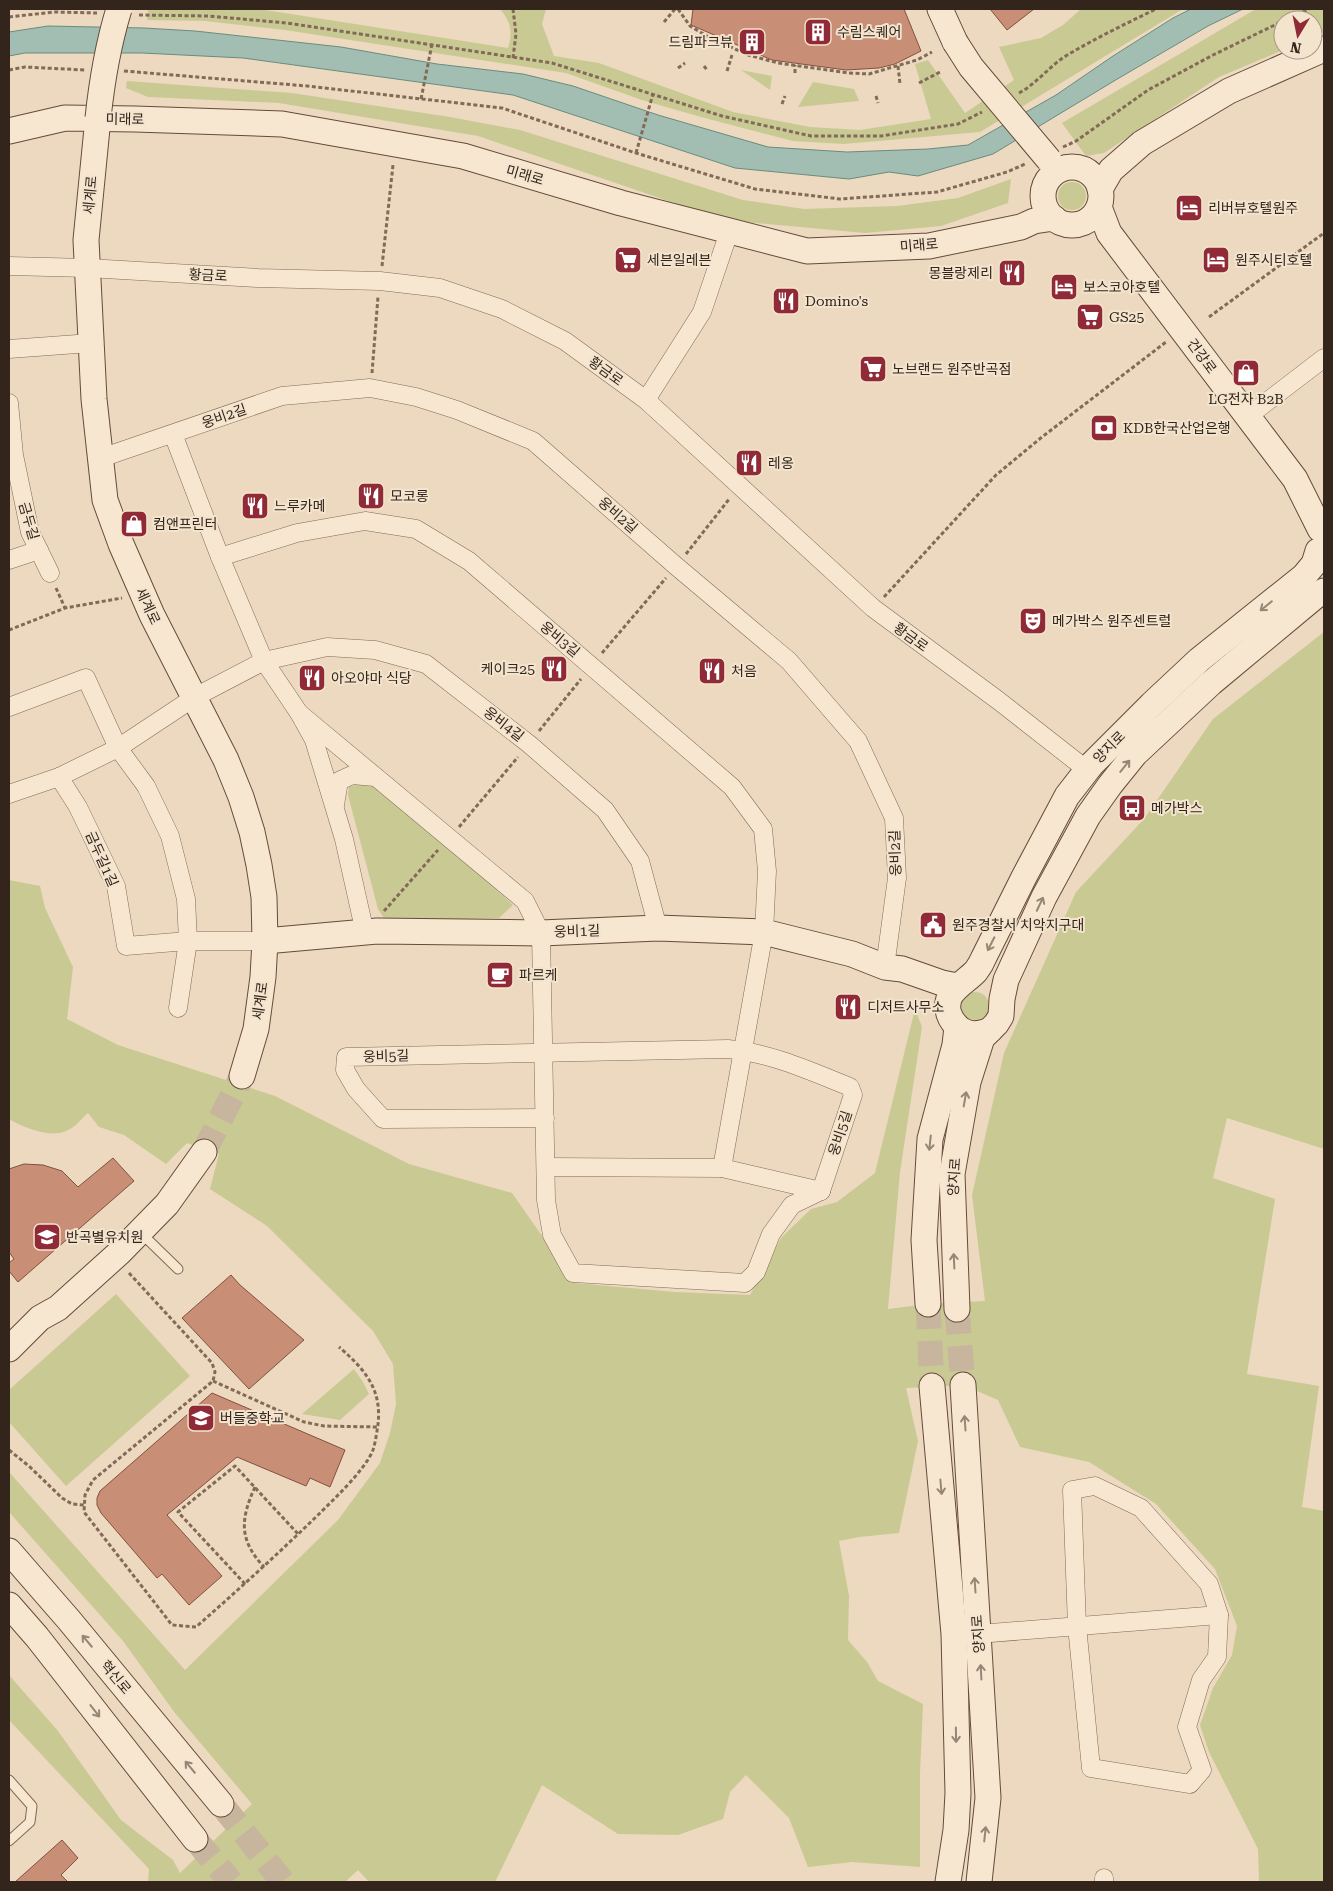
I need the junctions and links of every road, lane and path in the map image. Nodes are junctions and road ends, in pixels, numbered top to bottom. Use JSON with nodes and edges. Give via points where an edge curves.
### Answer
{"nodes":[{"id":1,"x":512,"y":9,"type":"edge"},
{"id":2,"x":676,"y":9,"type":"edge"},
{"id":3,"x":940,"y":9,"type":"edge"},
{"id":4,"x":1153,"y":9,"type":"edge"},
{"id":5,"x":119,"y":12,"type":"edge"},
{"id":6,"x":9,"y":17,"type":"edge"},
{"id":7,"x":664,"y":22,"type":"dead end"},
{"id":8,"x":1273,"y":25,"type":"edge"},
{"id":9,"x":432,"y":44,"type":"junction"},
{"id":10,"x":1324,"y":49,"type":"edge"},
{"id":11,"x":932,"y":52,"type":"dead end"},
{"id":12,"x":732,"y":55,"type":"dead end"},
{"id":13,"x":513,"y":58,"type":"junction"},
{"id":14,"x":685,"y":63,"type":"dead end"},
{"id":15,"x":704,"y":66,"type":"dead end"},
{"id":16,"x":795,"y":66,"type":"junction"},
{"id":17,"x":898,"y":66,"type":"junction"},
{"id":18,"x":678,"y":68,"type":"dead end"},
{"id":19,"x":9,"y":70,"type":"edge"},
{"id":20,"x":90,"y":70,"type":"dead end"},
{"id":21,"x":707,"y":70,"type":"dead end"},
{"id":22,"x":118,"y":71,"type":"dead end"},
{"id":23,"x":727,"y":71,"type":"dead end"},
{"id":24,"x":942,"y":71,"type":"dead end"},
{"id":25,"x":795,"y":73,"type":"dead end"},
{"id":26,"x":919,"y":83,"type":"dead end"},
{"id":27,"x":900,"y":84,"type":"dead end"},
{"id":28,"x":653,"y":94,"type":"junction"},
{"id":29,"x":785,"y":96,"type":"dead end"},
{"id":30,"x":876,"y":96,"type":"dead end"},
{"id":31,"x":1011,"y":96,"type":"dead end"},
{"id":32,"x":421,"y":99,"type":"junction"},
{"id":33,"x":878,"y":103,"type":"dead end"},
{"id":34,"x":782,"y":104,"type":"dead end"},
{"id":35,"x":988,"y":108,"type":"dead end"},
{"id":36,"x":98,"y":118,"type":"junction"},
{"id":37,"x":9,"y":131,"type":"edge"},
{"id":38,"x":636,"y":153,"type":"junction"},
{"id":39,"x":1051,"y":163,"type":"junction"},
{"id":40,"x":1098,"y":192,"type":"junction"},
{"id":41,"x":1044,"y":216,"type":"junction"},
{"id":42,"x":729,"y":232,"type":"junction"},
{"id":43,"x":1324,"y":233,"type":"edge"},
{"id":44,"x":9,"y":266,"type":"edge"},
{"id":45,"x":88,"y":268,"type":"junction"},
{"id":46,"x":1209,"y":317,"type":"dead end"},
{"id":47,"x":1167,"y":341,"type":"dead end"},
{"id":48,"x":91,"y":343,"type":"junction"},
{"id":49,"x":9,"y":349,"type":"edge"},
{"id":50,"x":1324,"y":358,"type":"edge"},
{"id":51,"x":646,"y":400,"type":"junction"},
{"id":52,"x":9,"y":402,"type":"edge"},
{"id":53,"x":1247,"y":418,"type":"junction"},
{"id":54,"x":173,"y":434,"type":"junction"},
{"id":55,"x":102,"y":458,"type":"junction"},
{"id":56,"x":1295,"y":479,"type":"junction"},
{"id":57,"x":740,"y":486,"type":"junction"},
{"id":58,"x":1324,"y":496,"type":"edge"},
{"id":59,"x":1318,"y":549,"type":"edge"},
{"id":60,"x":39,"y":550,"type":"junction"},
{"id":61,"x":220,"y":557,"type":"junction"},
{"id":62,"x":9,"y":560,"type":"edge"},
{"id":63,"x":676,"y":566,"type":"junction"},
{"id":64,"x":50,"y":574,"type":"joint"},
{"id":65,"x":1324,"y":591,"type":"edge"},
{"id":66,"x":143,"y":594,"type":"junction"},
{"id":67,"x":65,"y":608,"type":"junction"},
{"id":68,"x":873,"y":608,"type":"junction"},
{"id":69,"x":9,"y":630,"type":"edge"},
{"id":70,"x":264,"y":661,"type":"junction"},
{"id":71,"x":195,"y":697,"type":"junction"},
{"id":72,"x":1152,"y":704,"type":"junction"},
{"id":73,"x":9,"y":707,"type":"edge"},
{"id":74,"x":299,"y":713,"type":"junction"},
{"id":75,"x":118,"y":748,"type":"junction"},
{"id":76,"x":1082,"y":766,"type":"junction"},
{"id":77,"x":59,"y":777,"type":"junction"},
{"id":78,"x":375,"y":777,"type":"junction"},
{"id":79,"x":9,"y":794,"type":"edge"},
{"id":80,"x":334,"y":808,"type":"junction"},
{"id":81,"x":1003,"y":919,"type":"junction"},
{"id":82,"x":658,"y":928,"type":"junction"},
{"id":83,"x":364,"y":932,"type":"junction"},
{"id":84,"x":764,"y":932,"type":"junction"},
{"id":85,"x":540,"y":933,"type":"junction"},
{"id":86,"x":188,"y":941,"type":"junction"},
{"id":87,"x":265,"y":941,"type":"junction"},
{"id":88,"x":885,"y":967,"type":"junction"},
{"id":89,"x":962,"y":984,"type":"junction"},
{"id":90,"x":1004,"y":990,"type":"junction"},
{"id":91,"x":178,"y":1008,"type":"dead end"},
{"id":92,"x":970,"y":1037,"type":"junction"},
{"id":93,"x":742,"y":1051,"type":"junction"},
{"id":94,"x":542,"y":1052,"type":"junction"},
{"id":95,"x":242,"y":1076,"type":"tunnel mouth"},
{"id":96,"x":545,"y":1118,"type":"junction"},
{"id":97,"x":204,"y":1152,"type":"tunnel mouth"},
{"id":98,"x":546,"y":1167,"type":"junction"},
{"id":99,"x":722,"y":1168,"type":"junction"},
{"id":100,"x":821,"y":1191,"type":"junction"},
{"id":101,"x":140,"y":1232,"type":"junction"},
{"id":102,"x":114,"y":1257,"type":"junction"},
{"id":103,"x":178,"y":1269,"type":"dead end"},
{"id":104,"x":928,"y":1304,"type":"tunnel mouth"},
{"id":105,"x":957,"y":1309,"type":"tunnel mouth"},
{"id":106,"x":339,"y":1347,"type":"dead end"},
{"id":107,"x":9,"y":1349,"type":"edge"},
{"id":108,"x":213,"y":1381,"type":"junction"},
{"id":109,"x":963,"y":1385,"type":"tunnel mouth"},
{"id":110,"x":932,"y":1386,"type":"tunnel mouth"},
{"id":111,"x":377,"y":1427,"type":"junction"},
{"id":112,"x":9,"y":1450,"type":"edge"},
{"id":113,"x":255,"y":1487,"type":"junction"},
{"id":114,"x":84,"y":1505,"type":"junction"},
{"id":115,"x":298,"y":1534,"type":"junction"},
{"id":116,"x":9,"y":1551,"type":"edge"},
{"id":117,"x":264,"y":1567,"type":"junction"},
{"id":118,"x":245,"y":1584,"type":"junction"},
{"id":119,"x":9,"y":1605,"type":"edge"},
{"id":120,"x":1219,"y":1616,"type":"junction"},
{"id":121,"x":1077,"y":1626,"type":"junction"},
{"id":122,"x":966,"y":1634,"type":"junction"},
{"id":123,"x":9,"y":1780,"type":"edge"},
{"id":124,"x":221,"y":1804,"type":"tunnel mouth"},
{"id":125,"x":195,"y":1839,"type":"tunnel mouth"},
{"id":126,"x":9,"y":1841,"type":"edge"},
{"id":127,"x":948,"y":1882,"type":"edge"},
{"id":128,"x":979,"y":1882,"type":"edge"}],
"edges":[{"from":1,"to":13,"type":"path","via":[[516,34]]},
{"from":2,"to":7,"type":"path"},
{"from":2,"to":16,"type":"path","via":[[690,26],[734,49],[766,61]]},
{"from":3,"to":39,"type":"street","bridge":true,"via":[[971,67]]},
{"from":4,"to":31,"type":"path","via":[[1062,59]]},
{"from":5,"to":6,"type":"path","via":[[54,12]]},
{"from":5,"to":9,"type":"path","via":[[277,22]]},
{"from":5,"to":36,"type":"street","name":"세계로","bridge":true,"via":[[102,76]]},
{"from":8,"to":39,"type":"path","via":[[1148,90]]},
{"from":9,"to":13,"type":"path"},
{"from":9,"to":32,"type":"path"},
{"from":10,"to":40,"type":"street","via":[[1229,91],[1142,143]]},
{"from":11,"to":17,"type":"path"},
{"from":12,"to":23,"type":"path"},
{"from":13,"to":28,"type":"path","via":[[552,63]]},
{"from":14,"to":18,"type":"path"},
{"from":15,"to":21,"type":"path"},
{"from":16,"to":17,"type":"path","via":[[869,74]]},
{"from":16,"to":25,"type":"path"},
{"from":17,"to":27,"type":"path"},
{"from":19,"to":20,"type":"path","via":[[25,66]]},
{"from":22,"to":32,"type":"path"},
{"from":24,"to":26,"type":"path"},
{"from":28,"to":35,"type":"path","via":[[722,116],[811,136],[881,136],[958,124]]},
{"from":28,"to":38,"type":"path"},
{"from":29,"to":34,"type":"path"},
{"from":30,"to":33,"type":"path"},
{"from":32,"to":38,"type":"path","via":[[502,108]]},
{"from":36,"to":37,"type":"street","name":"미래로","via":[[65,118]]},
{"from":36,"to":42,"type":"street","name":"미래로","via":[[282,124],[463,156]]},
{"from":36,"to":45,"type":"street","name":"세계로","via":[[86,240]]},
{"from":38,"to":39,"type":"path","via":[[755,189],[840,199],[937,192]]},
{"from":39,"to":40,"type":"street","via":[[1082,169]]},
{"from":39,"to":41,"type":"street","via":[[1044,188]]},
{"from":40,"to":41,"type":"street","via":[[1077,224],[1067,225]]},
{"from":40,"to":53,"type":"street","name":"건강로","via":[[1108,233]]},
{"from":41,"to":42,"type":"street","name":"미래로","via":[[1021,227],[930,246],[807,252]]},
{"from":42,"to":51,"type":"street","via":[[702,312]]},
{"from":43,"to":46,"type":"path"},
{"from":44,"to":45,"type":"street","name":"황금로"},
{"from":45,"to":48,"type":"street","name":"세계로"},
{"from":45,"to":51,"type":"street","name":"황금로","via":[[380,281],[440,288],[502,309],[565,341]]},
{"from":47,"to":68,"type":"path","via":[[996,475]]},
{"from":48,"to":49,"type":"street"},
{"from":48,"to":55,"type":"street","name":"세계로"},
{"from":50,"to":53,"type":"street"},
{"from":51,"to":57,"type":"street","name":"황금로"},
{"from":52,"to":60,"type":"street","name":"금두길","via":[[14,455],[30,532]]},
{"from":53,"to":56,"type":"street","name":"건강로"},
{"from":54,"to":55,"type":"street","name":"웅비2길"},
{"from":54,"to":61,"type":"street"},
{"from":54,"to":63,"type":"street","name":"웅비2길","via":[[282,396],[370,388],[416,397],[533,440]]},
{"from":55,"to":66,"type":"street","name":"세계로","via":[[105,500]]},
{"from":56,"to":58,"type":"street"},
{"from":56,"to":59,"type":"street"},
{"from":57,"to":63,"type":"path"},
{"from":57,"to":68,"type":"street","name":"황금로"},
{"from":59,"to":72,"type":"street","name":"양지로","one_way":true},
{"from":60,"to":62,"type":"street","name":"금두길"},
{"from":60,"to":64,"type":"street","name":"금두길"},
{"from":61,"to":70,"type":"street"},
{"from":61,"to":84,"type":"street","name":"웅비3길","via":[[297,533],[365,521],[416,529],[469,561],[732,787],[763,829],[767,871]]},
{"from":63,"to":88,"type":"street","name":"웅비2길","via":[[789,661],[858,741],[894,818],[897,878]]},
{"from":64,"to":67,"type":"path"},
{"from":90,"to":65,"type":"street","name":"양지로","one_way":true,"via":[[1044,897],[1088,816],[1110,785],[1135,754],[1178,711]]},
{"from":66,"to":67,"type":"path"},
{"from":66,"to":71,"type":"street","name":"세계로"},
{"from":67,"to":69,"type":"path"},
{"from":68,"to":76,"type":"street","name":"황금로"},
{"from":70,"to":71,"type":"street","name":"웅비4길"},
{"from":70,"to":74,"type":"street"},
{"from":70,"to":82,"type":"street","name":"웅비4길","via":[[328,647],[375,650],[426,664],[605,810],[640,861]]},
{"from":71,"to":75,"type":"street"},
{"from":71,"to":87,"type":"street","name":"세계로","via":[[226,760],[252,832],[264,897]]},
{"from":72,"to":76,"type":"street","via":[[1134,711]]},
{"from":72,"to":81,"type":"street","name":"양지로","via":[[1091,765],[1067,796]]},
{"from":73,"to":75,"type":"street","via":[[86,678]]},
{"from":74,"to":78,"type":"street"},
{"from":74,"to":80,"type":"street","via":[[314,740]]},
{"from":75,"to":77,"type":"street"},
{"from":75,"to":86,"type":"street","via":[[146,786],[170,836],[186,899]]},
{"from":76,"to":81,"type":"street","via":[[1062,790],[1017,875]]},
{"from":77,"to":79,"type":"street"},
{"from":77,"to":86,"type":"street","name":"금두길1길","via":[[78,807],[116,886],[126,946]]},
{"from":78,"to":80,"type":"street","via":[[352,774],[339,781]]},
{"from":78,"to":85,"type":"street","via":[[525,901]]},
{"from":80,"to":83,"type":"street"},
{"from":81,"to":89,"type":"street","name":"양지로","one_way":true},
{"from":82,"to":84,"type":"street","name":"웅비1길"},
{"from":82,"to":85,"type":"street","name":"웅비1길"},
{"from":83,"to":85,"type":"street","name":"웅비1길"},
{"from":83,"to":87,"type":"street","name":"웅비1길"},
{"from":84,"to":88,"type":"street","name":"웅비1길","via":[[852,954]]},
{"from":84,"to":93,"type":"street"},
{"from":85,"to":94,"type":"street"},
{"from":86,"to":87,"type":"street","name":"금두길1길"},
{"from":86,"to":91,"type":"street"},
{"from":87,"to":95,"type":"street","name":"세계로","via":[[256,1029]]},
{"from":88,"to":89,"type":"street","name":"웅비1길","via":[[902,969],[942,983]]},
{"from":89,"to":90,"type":"street","via":[[974,979],[984,980],[998,991]]},
{"from":89,"to":92,"type":"street","via":[[948,1011],[951,1019]]},
{"from":90,"to":92,"type":"street","via":[[1001,1016],[996,1024]]},
{"from":92,"to":104,"type":"street","name":"양지로","one_way":true,"via":[[930,1139],[924,1240]]},
{"from":105,"to":92,"type":"street","name":"양지로","one_way":true,"via":[[952,1174],[968,1082]]},
{"from":93,"to":94,"type":"street","name":"웅비5길"},
{"from":93,"to":99,"type":"street"},
{"from":93,"to":100,"type":"street","name":"웅비5길","via":[[789,1063],[850,1087],[853,1096]]},
{"from":94,"to":96,"type":"street"},
{"from":94,"to":96,"type":"street","name":"웅비5길","via":[[346,1057],[345,1070],[356,1089],[383,1119]]},
{"from":96,"to":98,"type":"street"},
{"from":97,"to":101,"type":"street","via":[[167,1204]]},
{"from":98,"to":99,"type":"street"},
{"from":98,"to":100,"type":"street","via":[[546,1200],[552,1235],[573,1273],[745,1284],[756,1272],[771,1234],[792,1206]]},
{"from":99,"to":100,"type":"street"},
{"from":101,"to":102,"type":"street"},
{"from":101,"to":103,"type":"lane"},
{"from":102,"to":107,"type":"street","via":[[58,1308],[40,1318]]},
{"from":102,"to":108,"type":"path","via":[[212,1363]]},
{"from":106,"to":111,"type":"path","via":[[372,1381],[380,1412]]},
{"from":108,"to":111,"type":"path","via":[[304,1422],[324,1426]]},
{"from":108,"to":114,"type":"path","via":[[93,1480]]},
{"from":122,"to":109,"type":"street","name":"양지로","one_way":true},
{"from":110,"to":122,"type":"street","name":"양지로","one_way":true},
{"from":111,"to":115,"type":"path","via":[[373,1450],[362,1466],[338,1496]]},
{"from":112,"to":114,"type":"path","via":[[62,1498],[72,1504]]},
{"from":113,"to":115,"type":"path"},
{"from":113,"to":117,"type":"path","via":[[245,1512],[245,1536],[253,1555]]},
{"from":113,"to":118,"type":"path","via":[[235,1466],[178,1512]]},
{"from":114,"to":118,"type":"path","via":[[84,1512],[172,1625],[196,1626]]},
{"from":115,"to":117,"type":"path"},
{"from":124,"to":116,"type":"street","name":"혁신로","one_way":true},
{"from":117,"to":118,"type":"path"},
{"from":119,"to":125,"type":"street","one_way":true},
{"from":120,"to":121,"type":"street"},
{"from":120,"to":121,"type":"street","via":[[1209,1584],[1141,1508],[1095,1486],[1072,1490]]},
{"from":120,"to":121,"type":"street","via":[[1218,1657],[1201,1680],[1187,1727],[1202,1770],[1190,1784],[1091,1768]]},
{"from":121,"to":122,"type":"street"},
{"from":122,"to":127,"type":"street","name":"양지로","one_way":true,"via":[[956,1830]]},
{"from":128,"to":122,"type":"street","name":"양지로","one_way":true,"via":[[988,1798]]},
{"from":123,"to":126,"type":"lane","via":[[32,1806],[30,1822]]}]}
